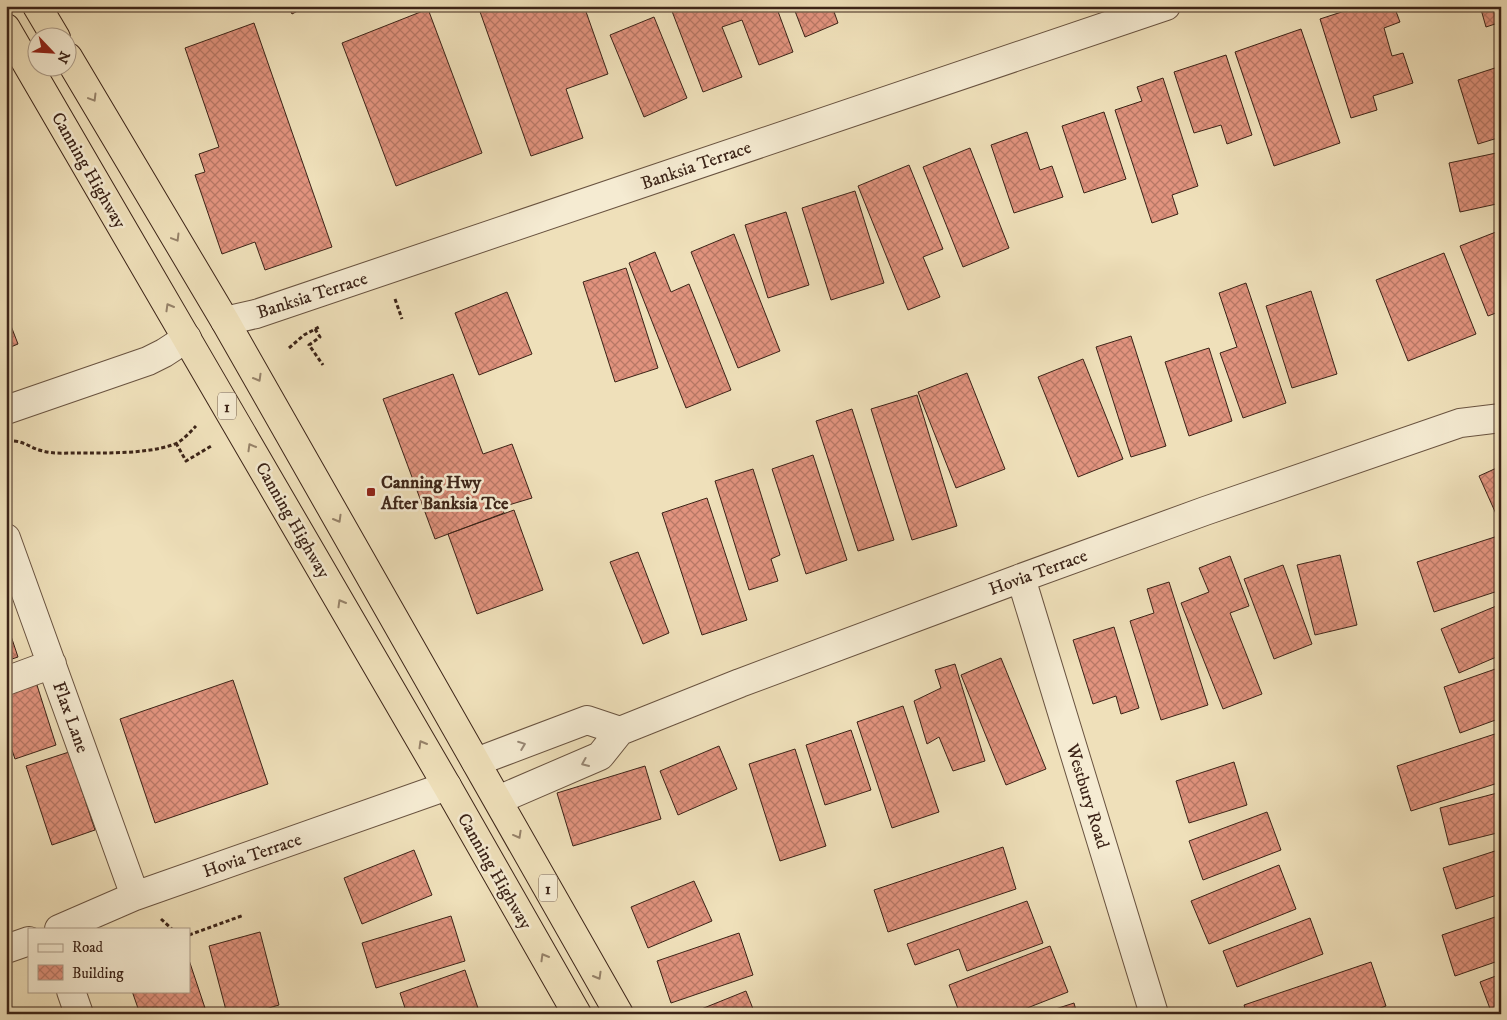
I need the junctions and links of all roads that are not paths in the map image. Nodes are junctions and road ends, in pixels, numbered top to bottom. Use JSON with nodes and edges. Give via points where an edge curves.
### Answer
{"nodes":[{"id":1,"x":38,"y":6,"type":"edge"},
{"id":2,"x":1166,"y":6,"type":"edge"},
{"id":3,"x":6,"y":28,"type":"edge"},
{"id":4,"x":50,"y":28,"type":"edge"},
{"id":5,"x":78,"y":73,"type":"edge"},
{"id":6,"x":225,"y":321,"type":"junction"},
{"id":7,"x":187,"y":338,"type":"junction"},
{"id":8,"x":1501,"y":398,"type":"edge"},
{"id":9,"x":6,"y":410,"type":"edge"},
{"id":10,"x":1501,"y":418,"type":"edge"},
{"id":11,"x":1460,"y":423,"type":"junction"},
{"id":12,"x":6,"y":538,"type":"edge"},
{"id":13,"x":1021,"y":578,"type":"junction"},
{"id":14,"x":52,"y":664,"type":"junction"},
{"id":15,"x":6,"y":681,"type":"edge"},
{"id":16,"x":620,"y":732,"type":"junction"},
{"id":17,"x":476,"y":762,"type":"junction"},
{"id":18,"x":447,"y":786,"type":"junction"},
{"id":19,"x":498,"y":800,"type":"junction"},
{"id":20,"x":135,"y":896,"type":"junction"},
{"id":21,"x":61,"y":928,"type":"edge"},
{"id":22,"x":28,"y":941,"type":"edge"},
{"id":23,"x":6,"y":949,"type":"edge"},
{"id":24,"x":70,"y":992,"type":"edge"},
{"id":25,"x":79,"y":1014,"type":"edge"},
{"id":26,"x":577,"y":1014,"type":"edge"},
{"id":27,"x":619,"y":1014,"type":"edge"},
{"id":28,"x":1154,"y":1014,"type":"edge"}],
"edges":[{"from":1,"to":4,"type":"highway"},
{"from":2,"to":6,"type":"street","name":"Banksia Terrace","via":[[256,314]]},
{"from":7,"to":3,"type":"highway","name":"Canning Highway","number":"1","one_way":true},
{"from":5,"to":6,"type":"highway","number":"1","one_way":true},
{"from":6,"to":17,"type":"highway","number":"1","one_way":true},
{"from":7,"to":9,"type":"street","via":[[148,361]]},
{"from":18,"to":7,"type":"highway","name":"Canning Highway","number":"1","one_way":true},
{"from":8,"to":11,"type":"street","name":"Hovia Terrace"},
{"from":10,"to":11,"type":"street","name":"Hovia Terrace"},
{"from":11,"to":13,"type":"street","name":"Hovia Terrace"},
{"from":12,"to":14,"type":"street","name":"Flax Lane"},
{"from":13,"to":16,"type":"street","name":"Hovia Terrace","via":[[740,683]]},
{"from":13,"to":28,"type":"street","name":"Westbury Road"},
{"from":14,"to":15,"type":"street"},
{"from":14,"to":20,"type":"street","name":"Flax Lane"},
{"from":17,"to":16,"type":"street","one_way":true,"via":[[587,720]]},
{"from":16,"to":19,"type":"street","name":"Hovia Terrace","one_way":true,"via":[[600,756]]},
{"from":17,"to":19,"type":"highway","number":"1"},
{"from":18,"to":20,"type":"street","name":"Hovia Terrace"},
{"from":26,"to":18,"type":"highway","name":"Canning Highway","number":"1","one_way":true},
{"from":19,"to":27,"type":"highway","number":"1","one_way":true},
{"from":20,"to":21,"type":"street","name":"Hovia Terrace"},
{"from":22,"to":23,"type":"street"},
{"from":24,"to":25,"type":"street"}]}
